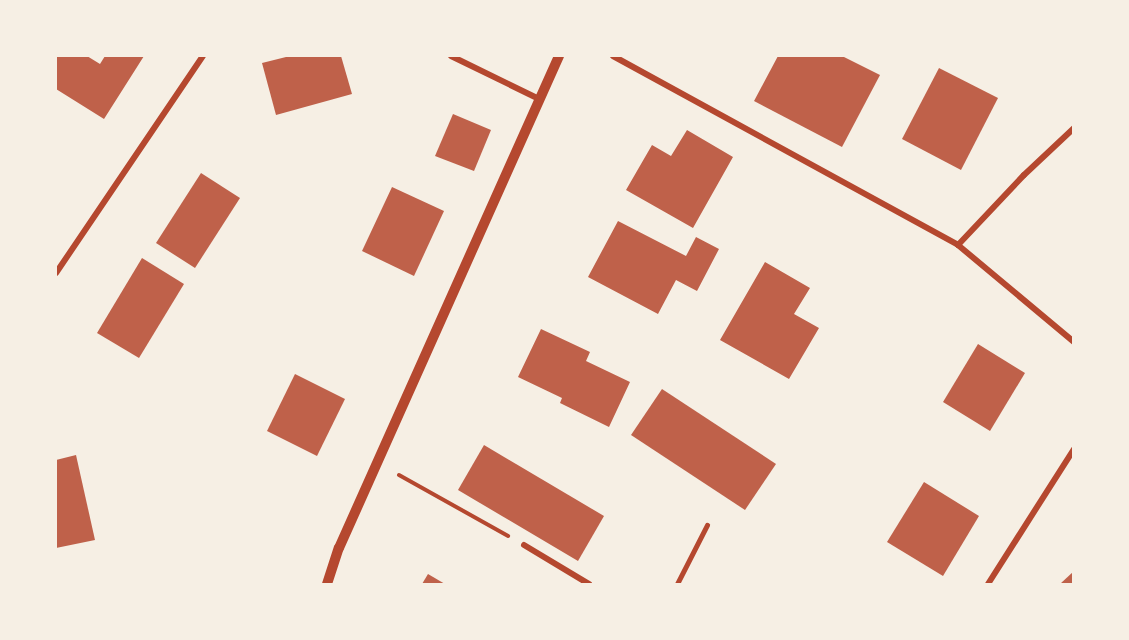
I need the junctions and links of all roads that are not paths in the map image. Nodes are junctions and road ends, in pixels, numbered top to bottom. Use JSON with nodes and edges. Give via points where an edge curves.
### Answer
{"nodes":[{"id":1,"x":203,"y":56,"type":"edge"},
{"id":2,"x":451,"y":56,"type":"edge"},
{"id":3,"x":559,"y":56,"type":"edge"},
{"id":4,"x":613,"y":56,"type":"edge"},
{"id":5,"x":539,"y":99,"type":"junction"},
{"id":6,"x":1074,"y":128,"type":"edge"},
{"id":7,"x":958,"y":245,"type":"junction"},
{"id":8,"x":56,"y":271,"type":"edge"},
{"id":9,"x":1074,"y":342,"type":"edge"},
{"id":10,"x":1074,"y":448,"type":"edge"},
{"id":11,"x":706,"y":525,"type":"dead end"},
{"id":12,"x":524,"y":545,"type":"road end"},
{"id":13,"x":327,"y":585,"type":"edge"},
{"id":14,"x":589,"y":585,"type":"edge"},
{"id":15,"x":677,"y":585,"type":"edge"},
{"id":16,"x":988,"y":585,"type":"edge"}],
"edges":[{"from":1,"to":8,"type":"street"},
{"from":2,"to":5,"type":"street"},
{"from":3,"to":5,"type":"street"},
{"from":4,"to":7,"type":"street"},
{"from":5,"to":13,"type":"street","via":[[339,548]]},
{"from":6,"to":7,"type":"street"},
{"from":7,"to":9,"type":"street"},
{"from":10,"to":16,"type":"street"},
{"from":11,"to":15,"type":"lane"},
{"from":12,"to":14,"type":"street"}]}
